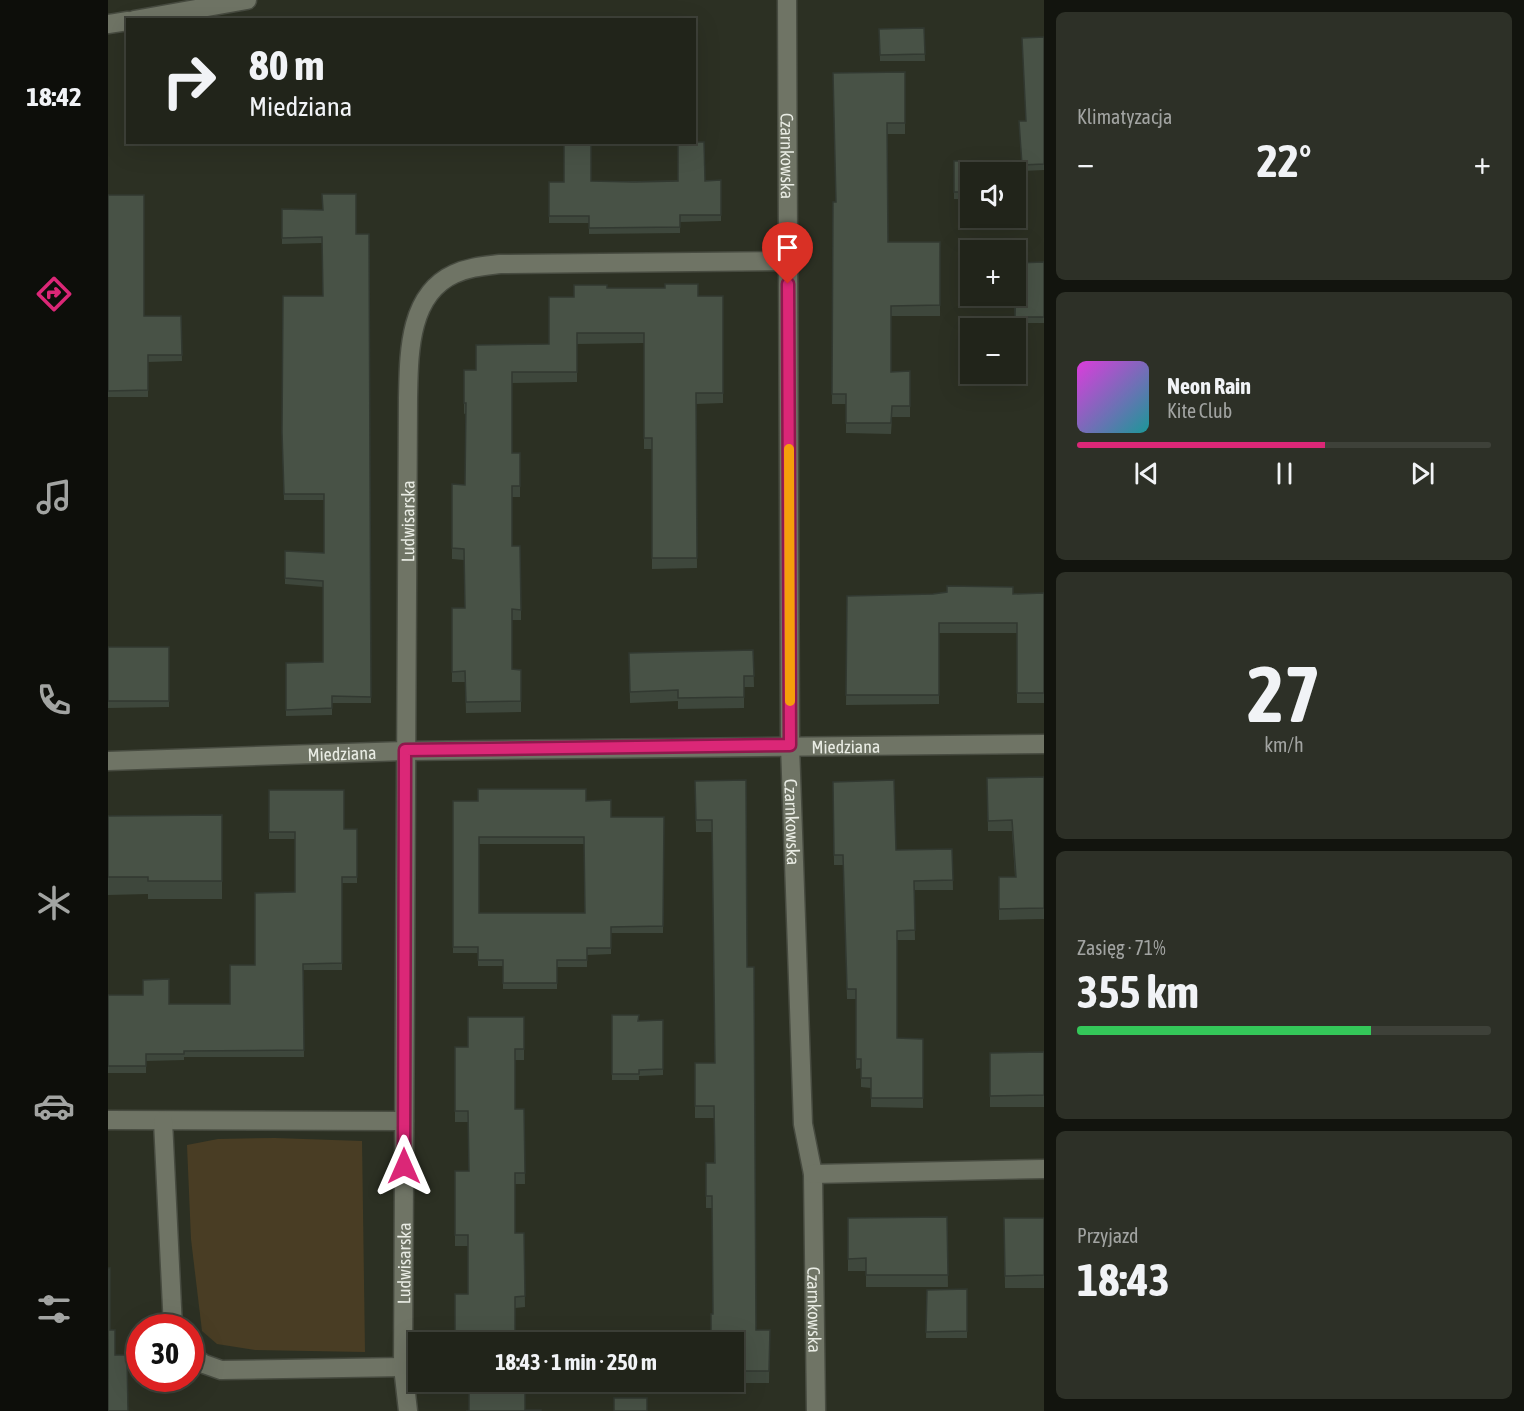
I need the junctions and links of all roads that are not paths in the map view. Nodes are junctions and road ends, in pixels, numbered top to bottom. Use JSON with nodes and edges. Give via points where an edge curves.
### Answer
{"nodes":[{"id":1,"x":247,"y":0,"type":"edge"},
{"id":2,"x":787,"y":0,"type":"edge"},
{"id":3,"x":145,"y":18,"type":"edge"},
{"id":4,"x":788,"y":261,"type":"junction"},
{"id":5,"x":1044,"y":744,"type":"edge"},
{"id":6,"x":790,"y":745,"type":"junction"},
{"id":7,"x":405,"y":750,"type":"junction"},
{"id":8,"x":108,"y":761,"type":"edge"},
{"id":9,"x":108,"y":1120,"type":"edge"},
{"id":10,"x":163,"y":1121,"type":"junction"},
{"id":11,"x":404,"y":1121,"type":"junction"},
{"id":12,"x":1044,"y":1169,"type":"edge"},
{"id":13,"x":813,"y":1174,"type":"junction"},
{"id":14,"x":172,"y":1314,"type":"edge"},
{"id":15,"x":204,"y":1364,"type":"edge"},
{"id":16,"x":403,"y":1367,"type":"junction"},
{"id":17,"x":408,"y":1411,"type":"edge"},
{"id":18,"x":816,"y":1411,"type":"edge"}],
"edges":[{"from":1,"to":3,"type":"street"},
{"from":2,"to":4,"type":"street","name":"Czarnkowska"},
{"from":4,"to":6,"type":"street","name":"Czarnkowska"},
{"from":4,"to":7,"type":"street","name":"Ludwisarska","via":[[500,264],[462,271],[432,289],[418,312],[409,363]]},
{"from":5,"to":6,"type":"street","name":"Miedziana"},
{"from":6,"to":7,"type":"street","name":"Miedziana"},
{"from":6,"to":13,"type":"street","name":"Czarnkowska","via":[[802,1124]]},
{"from":7,"to":8,"type":"street","name":"Miedziana"},
{"from":7,"to":11,"type":"street","name":"Ludwisarska"},
{"from":9,"to":10,"type":"street"},
{"from":10,"to":11,"type":"street"},
{"from":10,"to":14,"type":"street"},
{"from":11,"to":16,"type":"street","name":"Ludwisarska"},
{"from":12,"to":13,"type":"street"},
{"from":13,"to":18,"type":"street","name":"Czarnkowska"},
{"from":15,"to":16,"type":"street","via":[[221,1371]]},
{"from":16,"to":17,"type":"street","name":"Ludwisarska"}]}
